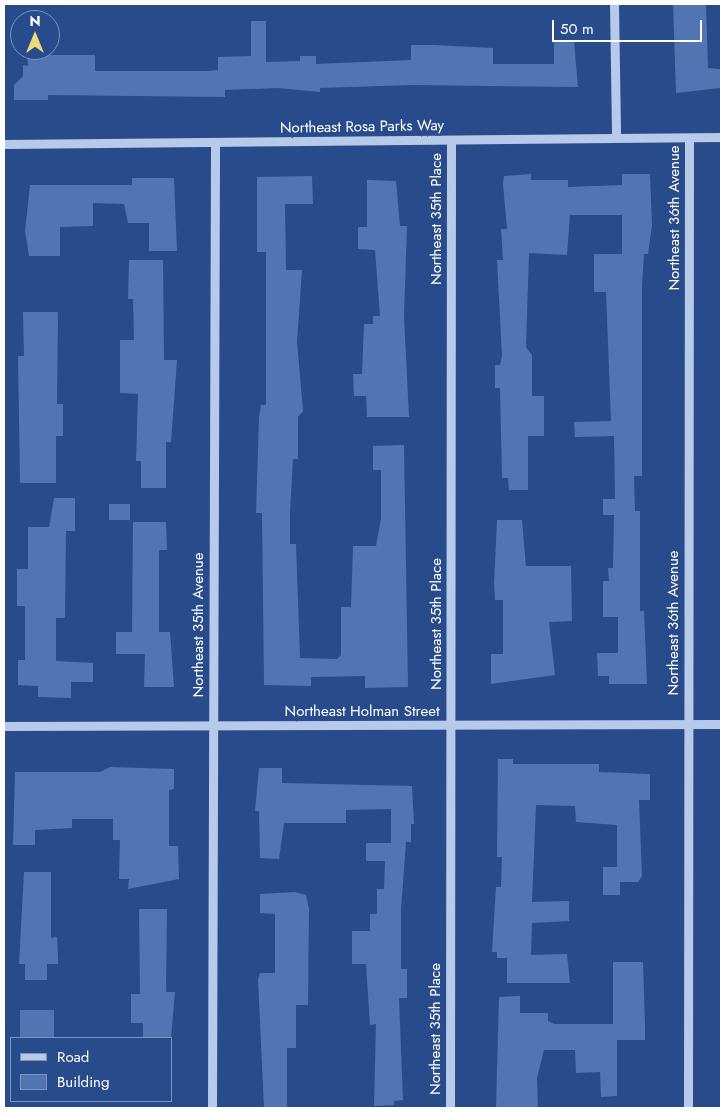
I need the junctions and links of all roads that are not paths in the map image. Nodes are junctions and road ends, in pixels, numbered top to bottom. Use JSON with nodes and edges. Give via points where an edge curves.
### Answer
{"nodes":[{"id":1,"x":614,"y":4,"type":"edge"},
{"id":2,"x":721,"y":137,"type":"edge"},
{"id":3,"x":616,"y":138,"type":"junction"},
{"id":4,"x":688,"y":138,"type":"junction"},
{"id":5,"x":451,"y":140,"type":"junction"},
{"id":6,"x":215,"y":142,"type":"junction"},
{"id":7,"x":4,"y":144,"type":"edge"},
{"id":8,"x":688,"y":724,"type":"junction"},
{"id":9,"x":721,"y":724,"type":"edge"},
{"id":10,"x":450,"y":725,"type":"junction"},
{"id":11,"x":4,"y":726,"type":"edge"},
{"id":12,"x":212,"y":726,"type":"junction"},
{"id":13,"x":212,"y":1108,"type":"edge"},
{"id":14,"x":450,"y":1108,"type":"edge"},
{"id":15,"x":688,"y":1108,"type":"edge"}],
"edges":[{"from":1,"to":3,"type":"street"},
{"from":2,"to":4,"type":"street","name":"Northeast Rosa Parks Way"},
{"from":3,"to":4,"type":"street","name":"Northeast Rosa Parks Way"},
{"from":3,"to":5,"type":"street","name":"Northeast Rosa Parks Way"},
{"from":4,"to":8,"type":"street","name":"Northeast 36th Avenue"},
{"from":5,"to":6,"type":"street","name":"Northeast Rosa Parks Way"},
{"from":5,"to":10,"type":"street","name":"Northeast 35th Place"},
{"from":6,"to":7,"type":"street","name":"Northeast Rosa Parks Way"},
{"from":6,"to":12,"type":"street","name":"Northeast 35th Avenue"},
{"from":8,"to":9,"type":"street","name":"Northeast Holman Street"},
{"from":8,"to":10,"type":"street","name":"Northeast Holman Street"},
{"from":8,"to":15,"type":"street","name":"Northeast 36th Avenue"},
{"from":10,"to":12,"type":"street","name":"Northeast Holman Street"},
{"from":10,"to":14,"type":"street","name":"Northeast 35th Place"},
{"from":11,"to":12,"type":"street","name":"Northeast Holman Street"},
{"from":12,"to":13,"type":"street","name":"Northeast 35th Avenue"}]}
